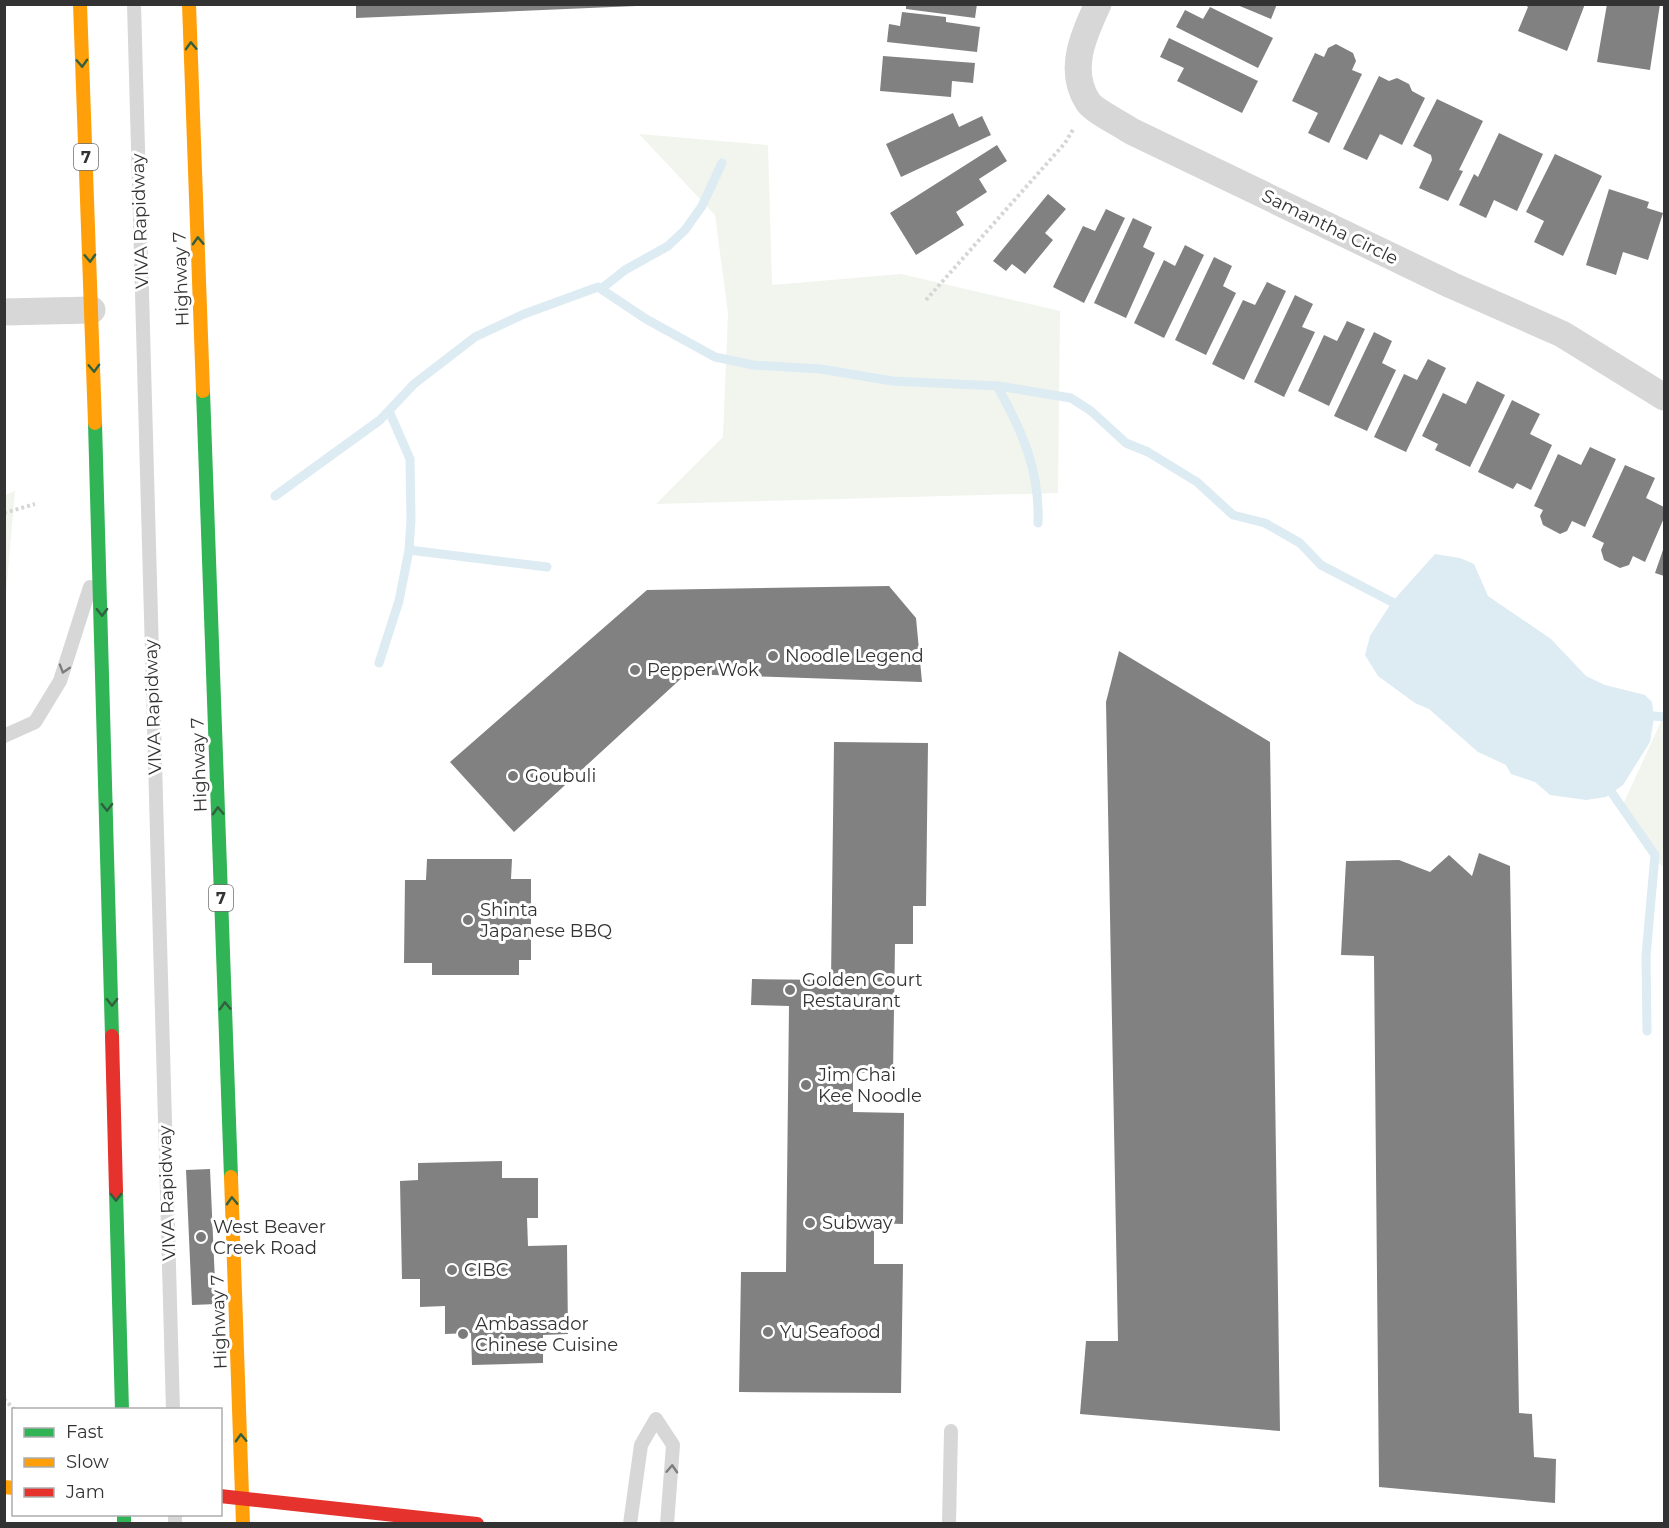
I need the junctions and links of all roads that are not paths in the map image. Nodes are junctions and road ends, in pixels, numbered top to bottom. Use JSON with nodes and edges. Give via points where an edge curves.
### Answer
{"nodes":[{"id":1,"x":80,"y":4,"type":"edge"},
{"id":2,"x":134,"y":4,"type":"edge"},
{"id":3,"x":189,"y":4,"type":"edge"},
{"id":4,"x":1098,"y":4,"type":"edge"},
{"id":5,"x":92,"y":310,"type":"junction"},
{"id":6,"x":4,"y":312,"type":"edge"},
{"id":7,"x":1665,"y":397,"type":"edge"},
{"id":8,"x":100,"y":553,"type":"junction"},
{"id":9,"x":4,"y":736,"type":"edge"},
{"id":10,"x":122,"y":1408,"type":"edge"},
{"id":11,"x":173,"y":1408,"type":"edge"},
{"id":12,"x":951,"y":1431,"type":"dead end"},
{"id":13,"x":222,"y":1496,"type":"edge"},
{"id":14,"x":243,"y":1496,"type":"junction"},
{"id":15,"x":243,"y":1524,"type":"edge"},
{"id":16,"x":477,"y":1524,"type":"edge"},
{"id":17,"x":630,"y":1524,"type":"edge"},
{"id":18,"x":667,"y":1524,"type":"edge"},
{"id":19,"x":949,"y":1524,"type":"edge"}],
"edges":[{"from":1,"to":5,"type":"main road","number":"7","one_way":true},
{"from":2,"to":11,"type":"lane","name":"VIVA Rapidway"},
{"from":14,"to":3,"type":"main road","name":"Highway 7","number":"7","one_way":true},
{"from":4,"to":7,"type":"street","name":"Samantha Circle","via":[[1077,59],[1089,103],[1131,131],[1562,334]]},
{"from":5,"to":6,"type":"street"},
{"from":5,"to":8,"type":"main road","number":"7","one_way":true},
{"from":8,"to":9,"type":"lane","one_way":true,"via":[[60,681],[35,722]]},
{"from":8,"to":10,"type":"main road","number":"7","one_way":true},
{"from":12,"to":19,"type":"lane"},
{"from":13,"to":14,"type":"main road"},
{"from":14,"to":15,"type":"main road","name":"Highway 7","number":"7"},
{"from":14,"to":16,"type":"main road","via":[[279,1504]]},
{"from":18,"to":17,"type":"lane","one_way":true,"via":[[673,1445],[656,1419],[641,1445]]}]}
